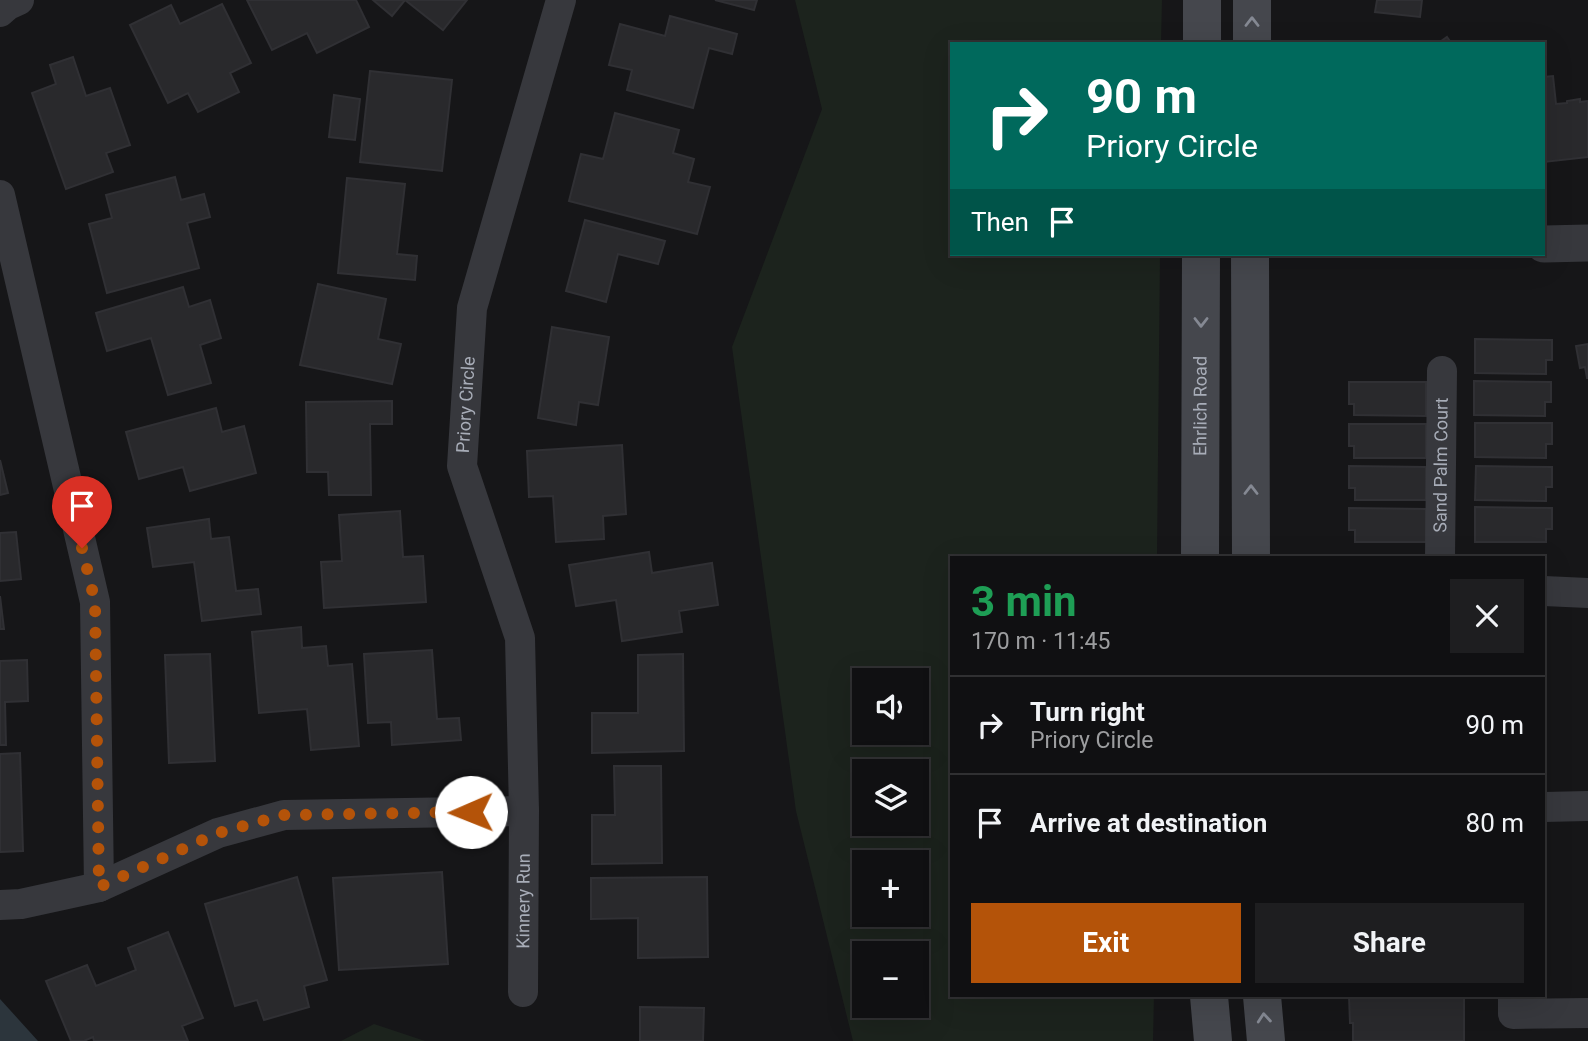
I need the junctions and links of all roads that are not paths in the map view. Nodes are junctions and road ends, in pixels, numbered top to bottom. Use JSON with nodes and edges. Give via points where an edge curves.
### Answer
{"nodes":[{"id":1,"x":19,"y":0,"type":"edge"},
{"id":2,"x":561,"y":0,"type":"edge"},
{"id":3,"x":1202,"y":0,"type":"edge"},
{"id":4,"x":1252,"y":0,"type":"edge"},
{"id":5,"x":0,"y":12,"type":"edge"},
{"id":6,"x":1202,"y":42,"type":"edge"},
{"id":7,"x":1252,"y":42,"type":"edge"},
{"id":8,"x":0,"y":195,"type":"edge"},
{"id":9,"x":1588,"y":243,"type":"edge"},
{"id":10,"x":1545,"y":244,"type":"edge"},
{"id":11,"x":1201,"y":256,"type":"edge"},
{"id":12,"x":1250,"y":256,"type":"edge"},
{"id":13,"x":1442,"y":372,"type":"dead end"},
{"id":14,"x":1200,"y":556,"type":"edge"},
{"id":15,"x":1251,"y":556,"type":"edge"},
{"id":16,"x":1440,"y":556,"type":"edge"},
{"id":17,"x":1545,"y":591,"type":"edge"},
{"id":18,"x":1588,"y":593,"type":"edge"},
{"id":19,"x":1588,"y":806,"type":"edge"},
{"id":20,"x":1545,"y":807,"type":"edge"},
{"id":21,"x":524,"y":811,"type":"junction"},
{"id":22,"x":99,"y":887,"type":"junction"},
{"id":23,"x":0,"y":905,"type":"edge"},
{"id":24,"x":523,"y":992,"type":"dead end"},
{"id":25,"x":1209,"y":997,"type":"edge"},
{"id":26,"x":1262,"y":997,"type":"edge"},
{"id":27,"x":1513,"y":997,"type":"edge"},
{"id":28,"x":1588,"y":1013,"type":"edge"},
{"id":29,"x":1213,"y":1041,"type":"edge"},
{"id":30,"x":1266,"y":1041,"type":"edge"}],
"edges":[{"from":1,"to":5,"type":"street"},
{"from":2,"to":21,"type":"street","name":"Priory Circle","via":[[472,308],[462,466],[520,638]]},
{"from":3,"to":6,"type":"main road"},
{"from":7,"to":4,"type":"main road","one_way":true},
{"from":8,"to":22,"type":"street","via":[[95,602]]},
{"from":9,"to":10,"type":"street"},
{"from":11,"to":14,"type":"main road","name":"Ehrlich Road","one_way":true},
{"from":15,"to":12,"type":"main road","one_way":true},
{"from":13,"to":16,"type":"street","name":"Sand Palm Court"},
{"from":17,"to":18,"type":"street"},
{"from":19,"to":20,"type":"street"},
{"from":21,"to":22,"type":"street","via":[[284,815],[218,833]]},
{"from":21,"to":24,"type":"street","name":"Kinnery Run"},
{"from":22,"to":23,"type":"street"},
{"from":25,"to":29,"type":"main road"},
{"from":30,"to":26,"type":"main road","one_way":true},
{"from":27,"to":28,"type":"street","via":[[1513,1014]]}]}
